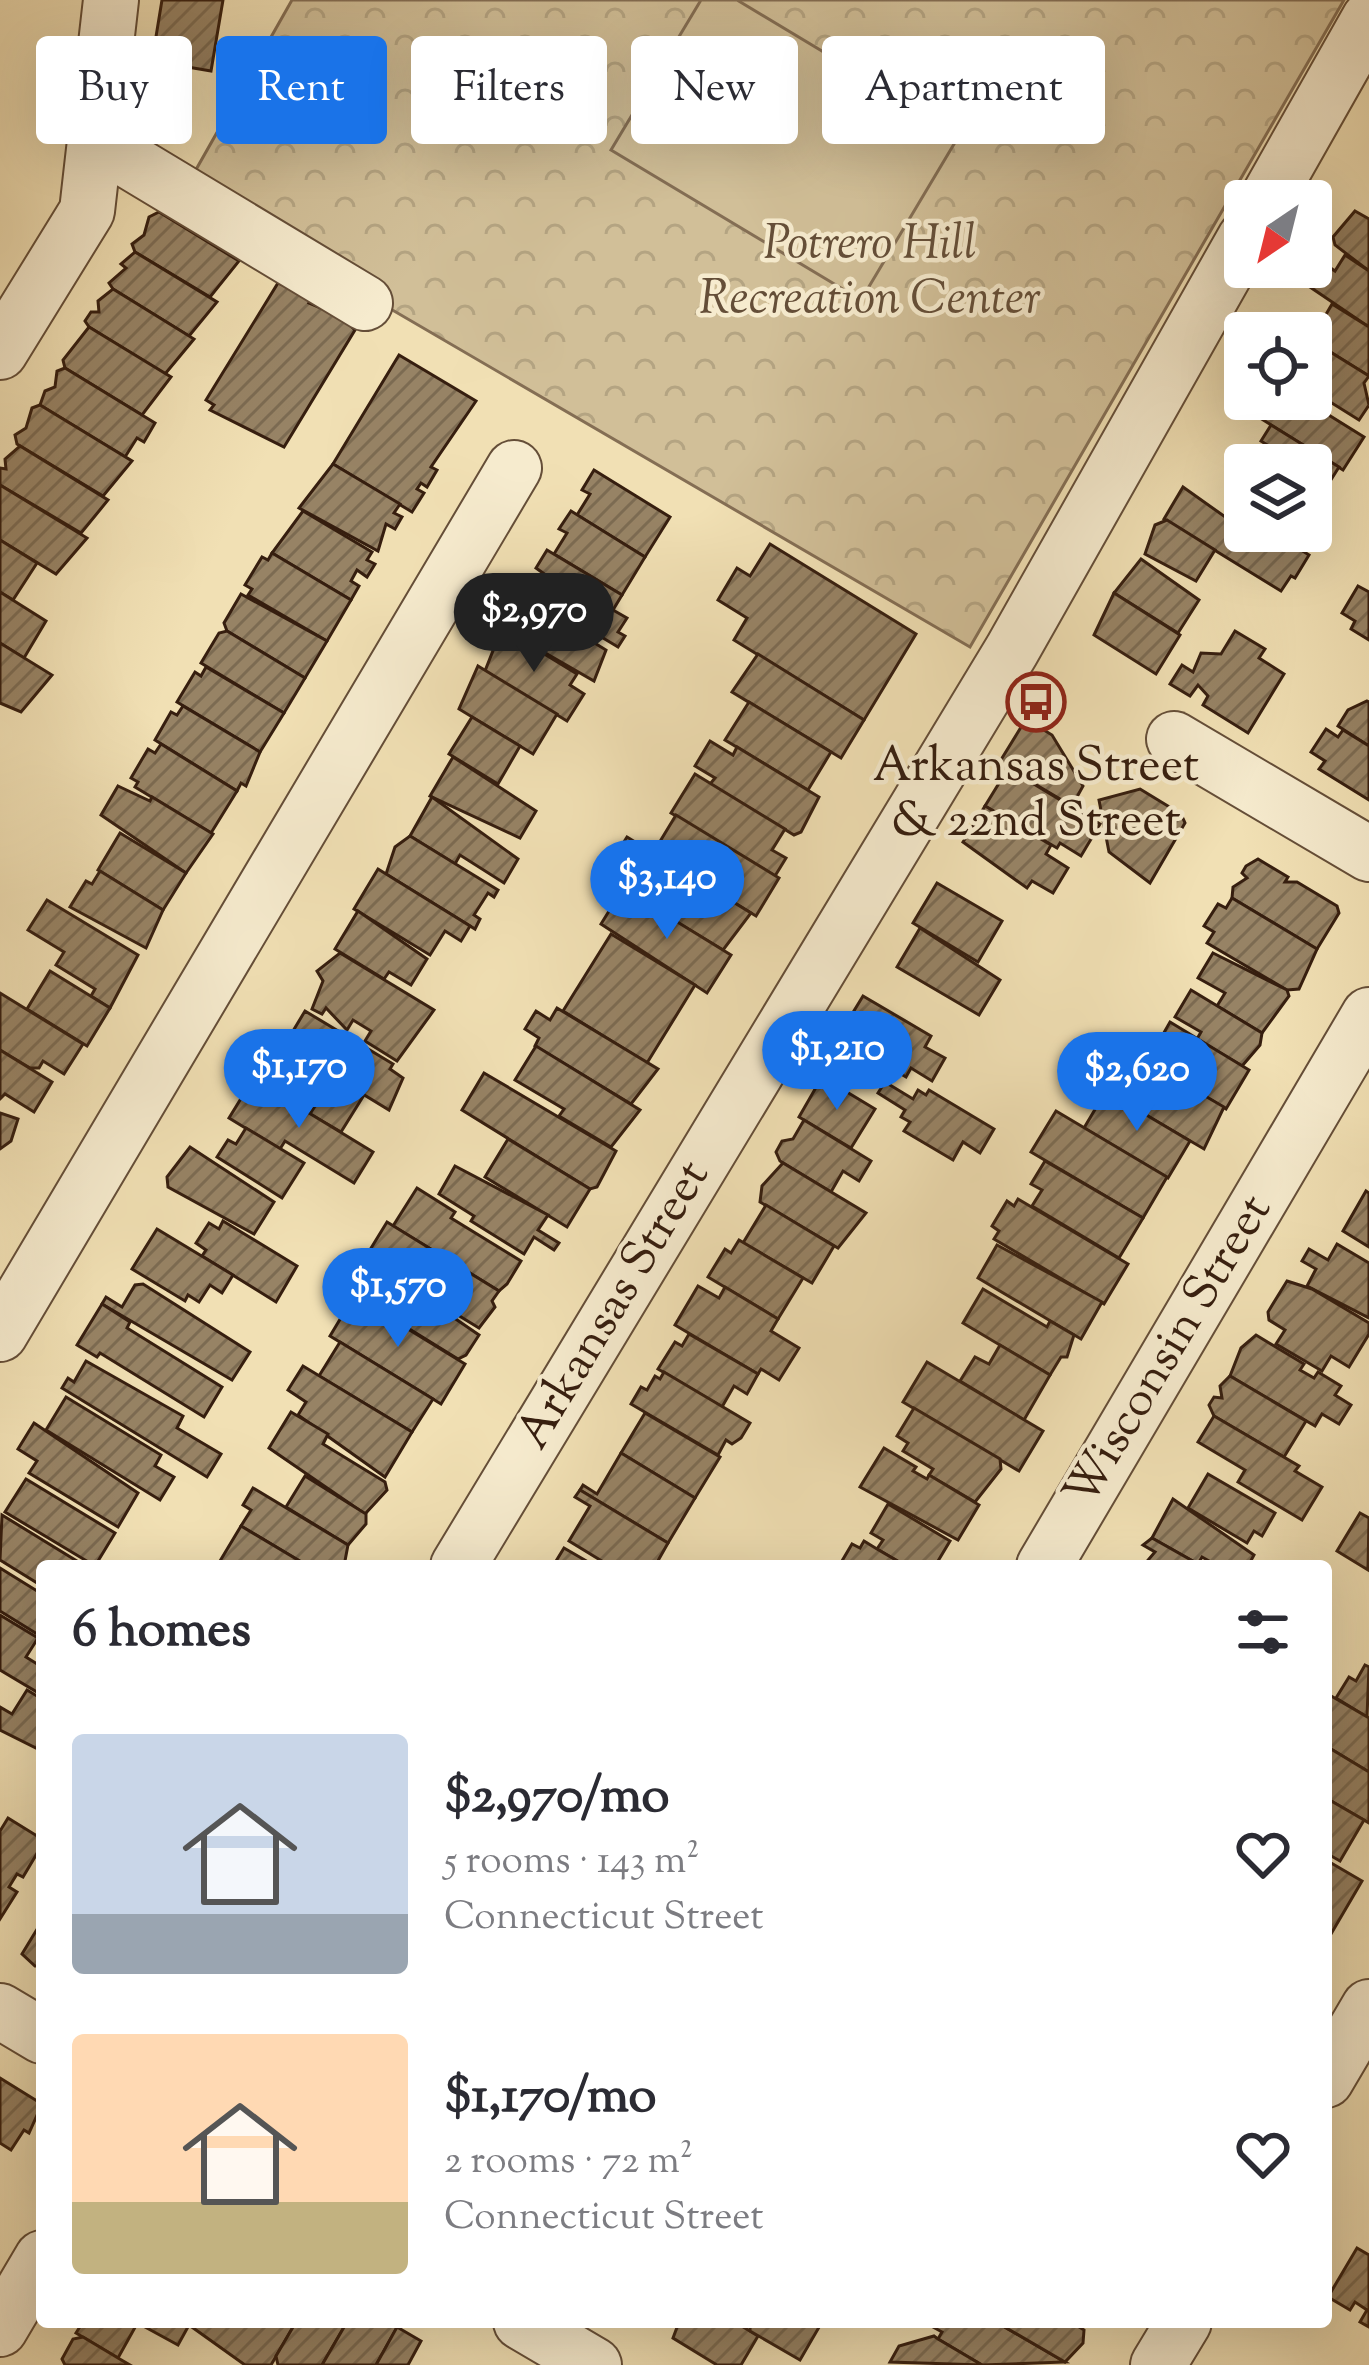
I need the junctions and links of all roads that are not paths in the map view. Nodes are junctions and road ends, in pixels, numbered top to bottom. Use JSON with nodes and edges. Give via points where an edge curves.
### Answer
{"nodes":[{"id":1,"x":111,"y":0,"type":"edge"},
{"id":2,"x":1369,"y":20,"type":"edge"},
{"id":3,"x":107,"y":36,"type":"edge"},
{"id":4,"x":96,"y":144,"type":"edge"},
{"id":5,"x":101,"y":144,"type":"edge"},
{"id":6,"x":1278,"y":180,"type":"edge"},
{"id":7,"x":1224,"y":275,"type":"edge"},
{"id":8,"x":364,"y":303,"type":"dead end"},
{"id":9,"x":0,"y":352,"type":"edge"},
{"id":10,"x":514,"y":468,"type":"dead end"},
{"id":11,"x":1174,"y":739,"type":"dead end"},
{"id":12,"x":1369,"y":854,"type":"edge"},
{"id":13,"x":1369,"y":1015,"type":"edge"},
{"id":14,"x":0,"y":1334,"type":"edge"},
{"id":15,"x":462,"y":1560,"type":"edge"},
{"id":16,"x":1048,"y":1560,"type":"edge"},
{"id":17,"x":1369,"y":2007,"type":"edge"},
{"id":18,"x":0,"y":2011,"type":"edge"},
{"id":19,"x":36,"y":2032,"type":"edge"},
{"id":20,"x":1332,"y":2070,"type":"edge"},
{"id":21,"x":36,"y":2268,"type":"edge"},
{"id":22,"x":534,"y":2328,"type":"edge"},
{"id":23,"x":1180,"y":2328,"type":"edge"},
{"id":24,"x":0,"y":2329,"type":"edge"},
{"id":25,"x":586,"y":2352,"type":"edge"},
{"id":26,"x":1158,"y":2365,"type":"edge"}],
"edges":[{"from":1,"to":3,"type":"street"},
{"from":2,"to":6,"type":"street"},
{"from":4,"to":9,"type":"street","via":[[87,212]]},
{"from":5,"to":8,"type":"street"},
{"from":7,"to":15,"type":"street","name":"Arkansas Street","via":[[1012,650]]},
{"from":10,"to":14,"type":"street"},
{"from":11,"to":12,"type":"street"},
{"from":13,"to":16,"type":"street","name":"Wisconsin Street"},
{"from":17,"to":20,"type":"street"},
{"from":18,"to":19,"type":"street"},
{"from":21,"to":24,"type":"street"},
{"from":22,"to":25,"type":"street"},
{"from":23,"to":26,"type":"street"}]}
